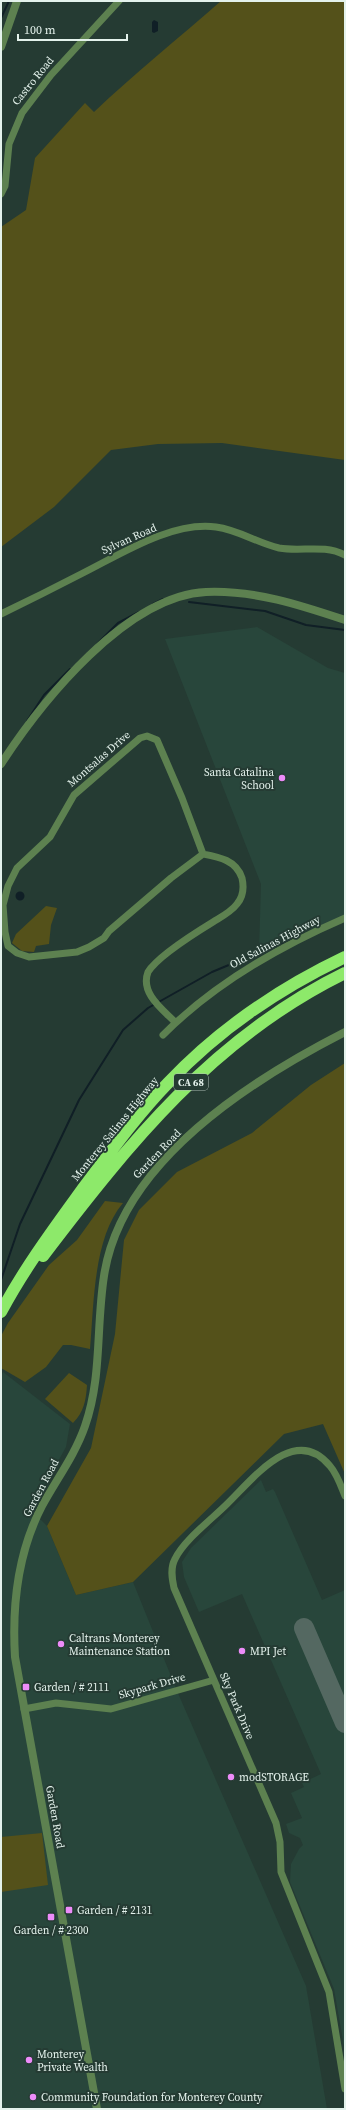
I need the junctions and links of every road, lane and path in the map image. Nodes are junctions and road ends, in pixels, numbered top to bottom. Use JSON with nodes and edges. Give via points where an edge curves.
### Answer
{"nodes":[{"id":1,"x":17,"y":1,"type":"edge"},
{"id":2,"x":120,"y":1,"type":"edge"},
{"id":3,"x":1,"y":47,"type":"edge"},
{"id":4,"x":1,"y":194,"type":"edge"},
{"id":5,"x":345,"y":555,"type":"edge"},
{"id":6,"x":1,"y":614,"type":"edge"},
{"id":7,"x":345,"y":620,"type":"edge"},
{"id":8,"x":1,"y":764,"type":"edge"},
{"id":9,"x":203,"y":854,"type":"junction"},
{"id":10,"x":345,"y":918,"type":"edge"},
{"id":11,"x":345,"y":957,"type":"edge"},
{"id":12,"x":345,"y":974,"type":"edge"},
{"id":13,"x":175,"y":1022,"type":"junction"},
{"id":14,"x":345,"y":1032,"type":"edge"},
{"id":15,"x":163,"y":1034,"type":"dead end"},
{"id":16,"x":1,"y":1312,"type":"edge"},
{"id":17,"x":1,"y":1321,"type":"edge"},
{"id":18,"x":345,"y":1496,"type":"edge"},
{"id":19,"x":214,"y":1680,"type":"junction"},
{"id":20,"x":24,"y":1709,"type":"junction"},
{"id":21,"x":345,"y":2089,"type":"edge"},
{"id":22,"x":97,"y":2109,"type":"edge"}],
"edges":[{"from":1,"to":3,"type":"street"},
{"from":2,"to":4,"type":"street","name":"Castro Road","via":[[51,75],[22,113],[9,144],[5,186]]},
{"from":5,"to":6,"type":"street","name":"Sylvan Road","via":[[320,548],[275,547],[231,530],[215,527],[190,529],[143,543]]},
{"from":7,"to":8,"type":"street","via":[[256,594],[205,592],[167,601],[127,625],[80,665],[37,713]]},
{"from":9,"to":9,"type":"street","name":"Montsalas Drive","via":[[171,878],[104,938],[83,950],[29,957],[17,953],[6,942],[3,905],[8,886],[17,868],[50,837],[74,795],[140,738],[147,736],[157,740]]},
{"from":9,"to":13,"type":"street","via":[[225,859],[235,867],[242,882],[242,895],[230,911],[185,941],[148,972],[146,984],[149,994]]},
{"from":10,"to":13,"type":"street","name":"Old Salinas Highway","via":[[248,967]]},
{"from":11,"to":16,"type":"highway","name":"Monterey Salinas Highway","number":"CA 68","via":[[295,983],[254,1009],[208,1045],[169,1081],[124,1134],[51,1232]]},
{"from":12,"to":17,"type":"highway","name":"Monterey Salinas Highway","number":"CA 68","via":[[265,1020],[222,1053],[183,1089],[66,1224]]},
{"from":13,"to":15,"type":"street","name":"Old Salinas Highway"},
{"from":14,"to":20,"type":"street","name":"Garden Road","via":[[281,1067],[212,1116],[152,1172],[137,1191],[119,1224],[104,1278],[98,1367],[90,1413],[80,1441],[40,1509],[29,1537],[18,1584],[14,1645]]},
{"from":18,"to":19,"type":"street","name":"Sky Park Drive","via":[[335,1473],[326,1461],[309,1452],[291,1450],[266,1466],[177,1554],[171,1572],[174,1588]]},
{"from":19,"to":20,"type":"street","name":"Skypark Drive","via":[[111,1709],[56,1703]]},
{"from":19,"to":21,"type":"street","name":"Sky Park Drive","via":[[279,1835],[281,1872],[329,1992]]},
{"from":20,"to":22,"type":"street","name":"Garden Road"}]}
